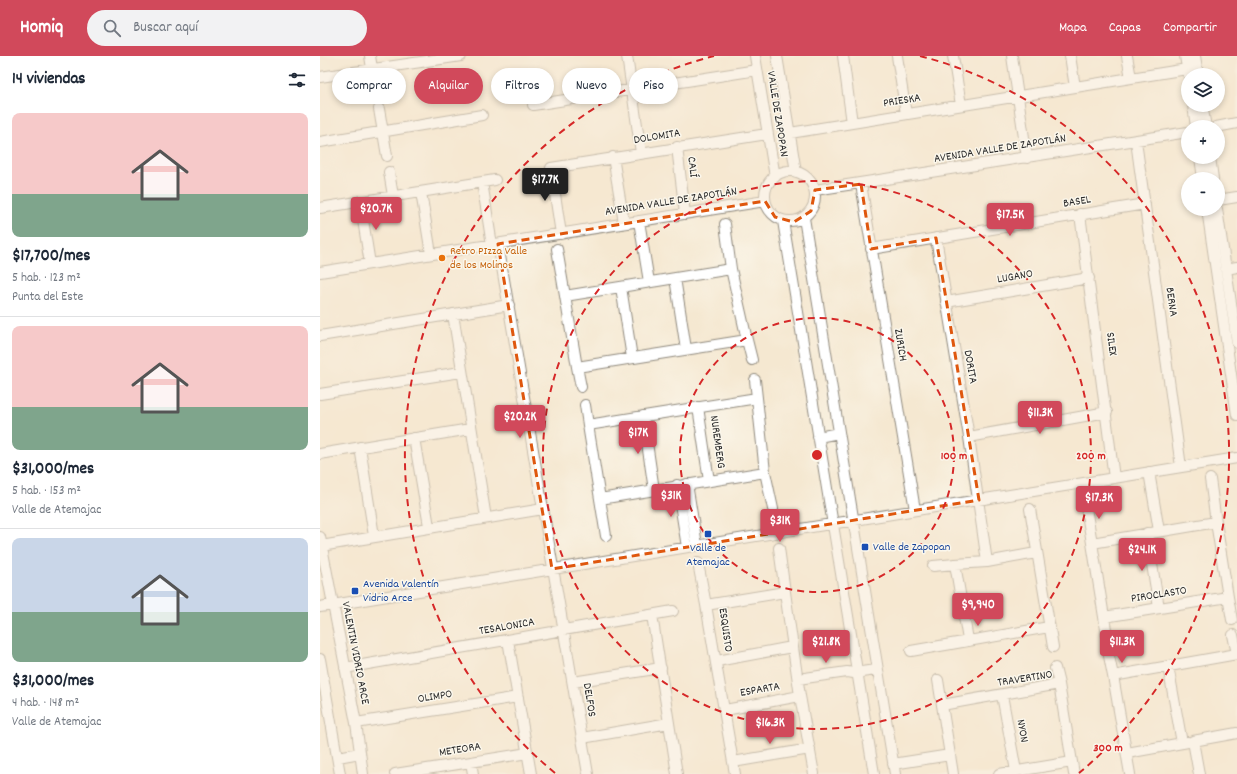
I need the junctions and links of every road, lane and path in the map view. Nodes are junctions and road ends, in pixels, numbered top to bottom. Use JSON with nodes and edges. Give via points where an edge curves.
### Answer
{"nodes":[{"id":1,"x":370,"y":56,"type":"edge"},
{"id":2,"x":461,"y":56,"type":"edge"},
{"id":3,"x":627,"y":56,"type":"edge"},
{"id":4,"x":755,"y":56,"type":"edge"},
{"id":5,"x":777,"y":56,"type":"edge"},
{"id":6,"x":843,"y":56,"type":"edge"},
{"id":7,"x":897,"y":56,"type":"edge"},
{"id":8,"x":953,"y":56,"type":"edge"},
{"id":9,"x":1012,"y":56,"type":"edge"},
{"id":10,"x":1070,"y":56,"type":"edge"},
{"id":11,"x":1127,"y":56,"type":"edge"},
{"id":12,"x":1185,"y":56,"type":"edge"},
{"id":13,"x":1195,"y":56,"type":"edge"},
{"id":14,"x":372,"y":68,"type":"edge"},
{"id":15,"x":379,"y":68,"type":"edge"},
{"id":16,"x":1187,"y":68,"type":"edge"},
{"id":17,"x":1197,"y":68,"type":"edge"},
{"id":18,"x":629,"y":70,"type":"edge"},
{"id":19,"x":757,"y":70,"type":"junction"},
{"id":20,"x":1181,"y":73,"type":"edge"},
{"id":21,"x":332,"y":75,"type":"edge"},
{"id":22,"x":320,"y":77,"type":"edge"},
{"id":23,"x":1131,"y":78,"type":"junction"},
{"id":24,"x":678,"y":83,"type":"edge"},
{"id":25,"x":1075,"y":87,"type":"junction"},
{"id":26,"x":629,"y":90,"type":"edge"},
{"id":27,"x":1019,"y":96,"type":"junction"},
{"id":28,"x":634,"y":104,"type":"edge"},
{"id":29,"x":533,"y":105,"type":"dead end"},
{"id":30,"x":962,"y":105,"type":"junction"},
{"id":31,"x":379,"y":109,"type":"dead end"},
{"id":32,"x":906,"y":114,"type":"junction"},
{"id":33,"x":482,"y":115,"type":"dead end"},
{"id":34,"x":852,"y":122,"type":"junction"},
{"id":35,"x":1237,"y":123,"type":"edge"},
{"id":36,"x":1225,"y":125,"type":"edge"},
{"id":37,"x":382,"y":132,"type":"junction"},
{"id":38,"x":790,"y":133,"type":"junction"},
{"id":39,"x":1181,"y":133,"type":"edge"},
{"id":40,"x":767,"y":134,"type":"junction"},
{"id":41,"x":1136,"y":141,"type":"junction"},
{"id":42,"x":320,"y":142,"type":"edge"},
{"id":43,"x":677,"y":147,"type":"junction"},
{"id":44,"x":641,"y":153,"type":"junction"},
{"id":45,"x":387,"y":156,"type":"dead end"},
{"id":46,"x":614,"y":157,"type":"junction"},
{"id":47,"x":1027,"y":158,"type":"junction"},
{"id":48,"x":389,"y":172,"type":"dead end"},
{"id":49,"x":796,"y":172,"type":"junction"},
{"id":50,"x":775,"y":177,"type":"junction"},
{"id":51,"x":495,"y":180,"type":"dead end"},
{"id":52,"x":482,"y":182,"type":"junction"},
{"id":53,"x":861,"y":184,"type":"junction"},
{"id":54,"x":815,"y":190,"type":"junction"},
{"id":55,"x":421,"y":192,"type":"junction"},
{"id":56,"x":393,"y":196,"type":"junction"},
{"id":57,"x":1237,"y":197,"type":"edge"},
{"id":58,"x":1225,"y":199,"type":"edge"},
{"id":59,"x":360,"y":201,"type":"junction"},
{"id":60,"x":765,"y":201,"type":"junction"},
{"id":61,"x":1145,"y":204,"type":"junction"},
{"id":62,"x":320,"y":208,"type":"edge"},
{"id":63,"x":685,"y":214,"type":"junction"},
{"id":64,"x":1080,"y":214,"type":"junction"},
{"id":65,"x":1208,"y":216,"type":"edge"},
{"id":66,"x":1218,"y":216,"type":"edge"},
{"id":67,"x":804,"y":218,"type":"junction"},
{"id":68,"x":640,"y":220,"type":"junction"},
{"id":69,"x":783,"y":221,"type":"junction"},
{"id":70,"x":624,"y":223,"type":"junction"},
{"id":71,"x":725,"y":224,"type":"dead end"},
{"id":72,"x":560,"y":234,"type":"junction"},
{"id":73,"x":936,"y":238,"type":"junction"},
{"id":74,"x":495,"y":244,"type":"junction"},
{"id":75,"x":557,"y":249,"type":"dead end"},
{"id":76,"x":871,"y":249,"type":"junction"},
{"id":77,"x":431,"y":254,"type":"junction"},
{"id":78,"x":370,"y":264,"type":"junction"},
{"id":79,"x":1237,"y":267,"type":"edge"},
{"id":80,"x":731,"y":269,"type":"junction"},
{"id":81,"x":1226,"y":269,"type":"junction"},
{"id":82,"x":320,"y":272,"type":"edge"},
{"id":83,"x":675,"y":278,"type":"junction"},
{"id":84,"x":1089,"y":278,"type":"junction"},
{"id":85,"x":649,"y":282,"type":"junction"},
{"id":86,"x":621,"y":287,"type":"junction"},
{"id":87,"x":565,"y":296,"type":"junction"},
{"id":88,"x":946,"y":302,"type":"junction"},
{"id":89,"x":509,"y":305,"type":"junction"},
{"id":90,"x":453,"y":314,"type":"junction"},
{"id":91,"x":1236,"y":329,"type":"edge"},
{"id":92,"x":320,"y":336,"type":"edge"},
{"id":93,"x":747,"y":340,"type":"junction"},
{"id":94,"x":1237,"y":343,"type":"edge"},
{"id":95,"x":686,"y":350,"type":"junction"},
{"id":96,"x":632,"y":358,"type":"junction"},
{"id":97,"x":752,"y":360,"type":"dead end"},
{"id":98,"x":577,"y":367,"type":"junction"},
{"id":99,"x":461,"y":372,"type":"junction"},
{"id":100,"x":755,"y":380,"type":"dead end"},
{"id":101,"x":581,"y":387,"type":"dead end"},
{"id":102,"x":320,"y":394,"type":"edge"},
{"id":103,"x":757,"y":398,"type":"junction"},
{"id":104,"x":585,"y":405,"type":"dead end"},
{"id":105,"x":698,"y":407,"type":"junction"},
{"id":106,"x":1107,"y":412,"type":"junction"},
{"id":107,"x":1237,"y":415,"type":"edge"},
{"id":108,"x":643,"y":416,"type":"junction"},
{"id":109,"x":588,"y":425,"type":"junction"},
{"id":110,"x":470,"y":429,"type":"junction"},
{"id":111,"x":839,"y":433,"type":"junction"},
{"id":112,"x":818,"y":437,"type":"junction"},
{"id":113,"x":969,"y":437,"type":"junction"},
{"id":114,"x":414,"y":438,"type":"junction"},
{"id":115,"x":360,"y":447,"type":"junction"},
{"id":116,"x":320,"y":454,"type":"edge"},
{"id":117,"x":1237,"y":458,"type":"edge"},
{"id":118,"x":1181,"y":467,"type":"junction"},
{"id":119,"x":765,"y":472,"type":"junction"},
{"id":120,"x":1149,"y":472,"type":"junction"},
{"id":121,"x":1114,"y":478,"type":"junction"},
{"id":122,"x":1210,"y":479,"type":"dead end"},
{"id":123,"x":709,"y":481,"type":"junction"},
{"id":124,"x":682,"y":484,"type":"junction"},
{"id":125,"x":654,"y":490,"type":"junction"},
{"id":126,"x":600,"y":499,"type":"junction"},
{"id":127,"x":979,"y":500,"type":"junction"},
{"id":128,"x":1085,"y":502,"type":"dead end"},
{"id":129,"x":543,"y":508,"type":"junction"},
{"id":130,"x":773,"y":509,"type":"dead end"},
{"id":131,"x":1030,"y":509,"type":"dead end"},
{"id":132,"x":915,"y":510,"type":"junction"},
{"id":133,"x":486,"y":518,"type":"junction"},
{"id":134,"x":854,"y":520,"type":"junction"},
{"id":135,"x":1216,"y":522,"type":"junction"},
{"id":136,"x":833,"y":523,"type":"junction"},
{"id":137,"x":429,"y":526,"type":"junction"},
{"id":138,"x":1159,"y":531,"type":"junction"},
{"id":139,"x":1147,"y":533,"type":"junction"},
{"id":140,"x":374,"y":536,"type":"junction"},
{"id":141,"x":606,"y":536,"type":"dead end"},
{"id":142,"x":321,"y":541,"type":"edge"},
{"id":143,"x":1092,"y":543,"type":"junction"},
{"id":144,"x":692,"y":546,"type":"junction"},
{"id":145,"x":779,"y":548,"type":"dead end"},
{"id":146,"x":1036,"y":553,"type":"junction"},
{"id":147,"x":987,"y":562,"type":"junction"},
{"id":148,"x":698,"y":563,"type":"dead end"},
{"id":149,"x":955,"y":564,"type":"junction"},
{"id":150,"x":933,"y":566,"type":"dead end"},
{"id":151,"x":552,"y":569,"type":"junction"},
{"id":152,"x":785,"y":592,"type":"junction"},
{"id":153,"x":1228,"y":597,"type":"junction"},
{"id":154,"x":332,"y":604,"type":"junction"},
{"id":155,"x":706,"y":605,"type":"junction"},
{"id":156,"x":320,"y":606,"type":"edge"},
{"id":157,"x":1159,"y":608,"type":"junction"},
{"id":158,"x":673,"y":611,"type":"dead end"},
{"id":159,"x":652,"y":615,"type":"junction"},
{"id":160,"x":1104,"y":617,"type":"junction"},
{"id":161,"x":1232,"y":620,"type":"dead end"},
{"id":162,"x":1049,"y":627,"type":"junction"},
{"id":163,"x":564,"y":629,"type":"junction"},
{"id":164,"x":1233,"y":635,"type":"dead end"},
{"id":165,"x":1107,"y":636,"type":"dead end"},
{"id":166,"x":508,"y":640,"type":"junction"},
{"id":167,"x":968,"y":640,"type":"junction"},
{"id":168,"x":792,"y":647,"type":"junction"},
{"id":169,"x":1053,"y":647,"type":"dead end"},
{"id":170,"x":912,"y":651,"type":"dead end"},
{"id":171,"x":1237,"y":654,"type":"edge"},
{"id":172,"x":1109,"y":656,"type":"dead end"},
{"id":173,"x":320,"y":659,"type":"edge"},
{"id":174,"x":717,"y":661,"type":"junction"},
{"id":175,"x":1168,"y":666,"type":"junction"},
{"id":176,"x":345,"y":668,"type":"junction"},
{"id":177,"x":661,"y":668,"type":"junction"},
{"id":178,"x":1055,"y":668,"type":"dead end"},
{"id":179,"x":876,"y":670,"type":"junction"},
{"id":180,"x":856,"y":673,"type":"junction"},
{"id":181,"x":1113,"y":676,"type":"junction"},
{"id":182,"x":938,"y":680,"type":"dead end"},
{"id":183,"x":573,"y":682,"type":"junction"},
{"id":184,"x":798,"y":682,"type":"junction"},
{"id":185,"x":1059,"y":684,"type":"junction"},
{"id":186,"x":1002,"y":695,"type":"junction"},
{"id":187,"x":800,"y":696,"type":"junction"},
{"id":188,"x":518,"y":697,"type":"junction"},
{"id":189,"x":942,"y":705,"type":"junction"},
{"id":190,"x":725,"y":710,"type":"junction"},
{"id":191,"x":356,"y":723,"type":"junction"},
{"id":192,"x":669,"y":723,"type":"junction"},
{"id":193,"x":1237,"y":733,"type":"edge"},
{"id":194,"x":582,"y":738,"type":"junction"},
{"id":195,"x":1193,"y":741,"type":"junction"},
{"id":196,"x":1182,"y":743,"type":"junction"},
{"id":197,"x":810,"y":750,"type":"junction"},
{"id":198,"x":360,"y":753,"type":"junction"},
{"id":199,"x":528,"y":753,"type":"junction"},
{"id":200,"x":1127,"y":753,"type":"junction"},
{"id":201,"x":950,"y":755,"type":"junction"},
{"id":202,"x":338,"y":757,"type":"junction"},
{"id":203,"x":471,"y":762,"type":"junction"},
{"id":204,"x":733,"y":762,"type":"junction"},
{"id":205,"x":1072,"y":762,"type":"junction"},
{"id":206,"x":894,"y":769,"type":"edge"},
{"id":207,"x":1016,"y":771,"type":"junction"},
{"id":208,"x":414,"y":772,"type":"edge"},
{"id":209,"x":340,"y":774,"type":"edge"},
{"id":210,"x":363,"y":774,"type":"edge"},
{"id":211,"x":395,"y":774,"type":"edge"},
{"id":212,"x":473,"y":774,"type":"edge"},
{"id":213,"x":531,"y":774,"type":"edge"},
{"id":214,"x":588,"y":774,"type":"edge"},
{"id":215,"x":677,"y":774,"type":"edge"},
{"id":216,"x":735,"y":774,"type":"edge"},
{"id":217,"x":814,"y":774,"type":"edge"},
{"id":218,"x":874,"y":774,"type":"edge"},
{"id":219,"x":953,"y":774,"type":"edge"},
{"id":220,"x":999,"y":774,"type":"edge"},
{"id":221,"x":1074,"y":774,"type":"edge"},
{"id":222,"x":1130,"y":774,"type":"edge"},
{"id":223,"x":1199,"y":774,"type":"edge"}],
"edges":[{"from":1,"to":14,"type":"street"},
{"from":2,"to":15,"type":"street"},
{"from":3,"to":18,"type":"street"},
{"from":4,"to":19,"type":"street","name":"VALLE DE ZAPOPAN"},
{"from":5,"to":38,"type":"street","name":"VALLE DE ZAPOPAN"},
{"from":6,"to":34,"type":"street"},
{"from":7,"to":32,"type":"street"},
{"from":8,"to":30,"type":"street"},
{"from":9,"to":27,"type":"street"},
{"from":10,"to":25,"type":"street"},
{"from":11,"to":23,"type":"street"},
{"from":12,"to":16,"type":"street"},
{"from":13,"to":17,"type":"street"},
{"from":19,"to":24,"type":"street"},
{"from":19,"to":40,"type":"street","name":"VALLE DE ZAPOPAN"},
{"from":20,"to":23,"type":"street","name":"PRIESKA"},
{"from":21,"to":22,"type":"street"},
{"from":23,"to":25,"type":"street","name":"PRIESKA"},
{"from":25,"to":27,"type":"street","name":"PRIESKA"},
{"from":26,"to":29,"type":"street"},
{"from":27,"to":30,"type":"street","name":"PRIESKA"},
{"from":27,"to":47,"type":"street"},
{"from":28,"to":44,"type":"street"},
{"from":30,"to":32,"type":"street","name":"PRIESKA"},
{"from":31,"to":37,"type":"street"},
{"from":32,"to":34,"type":"street","name":"PRIESKA"},
{"from":33,"to":37,"type":"street"},
{"from":34,"to":38,"type":"street","name":"PRIESKA"},
{"from":35,"to":36,"type":"street"},
{"from":37,"to":42,"type":"street"},
{"from":37,"to":45,"type":"street"},
{"from":38,"to":49,"type":"street","name":"VALLE DE ZAPOPAN"},
{"from":39,"to":41,"type":"street","name":"AVENIDA VALLE DE ZAPOTLÁN"},
{"from":40,"to":43,"type":"street","name":"DOLOMITA"},
{"from":40,"to":50,"type":"street","name":"VALLE DE ZAPOPAN"},
{"from":41,"to":47,"type":"street","name":"AVENIDA VALLE DE ZAPOTLÁN"},
{"from":41,"to":61,"type":"street","name":"BERNA"},
{"from":43,"to":44,"type":"street","name":"DOLOMITA"},
{"from":43,"to":63,"type":"street","name":"CALÍ"},
{"from":44,"to":46,"type":"street","name":"DOLOMITA"},
{"from":46,"to":70,"type":"street"},
{"from":46,"to":72,"type":"street","name":"DOLOMITA","via":[[551,168]]},
{"from":47,"to":53,"type":"street","name":"AVENIDA VALLE DE ZAPOTLÁN"},
{"from":48,"to":56,"type":"street"},
{"from":49,"to":50,"type":"street","via":[[781,173]]},
{"from":49,"to":54,"type":"street","via":[[805,176]]},
{"from":50,"to":60,"type":"street","via":[[768,184]]},
{"from":51,"to":52,"type":"street"},
{"from":52,"to":55,"type":"street"},
{"from":52,"to":74,"type":"street","name":"DELFOS"},
{"from":53,"to":54,"type":"street","name":"AVENIDA VALLE DE ZAPOTLÁN"},
{"from":53,"to":76,"type":"street","name":"ZURICH"},
{"from":54,"to":67,"type":"street","via":[[815,201],[811,211]]},
{"from":55,"to":56,"type":"street"},
{"from":55,"to":77,"type":"street"},
{"from":56,"to":59,"type":"street"},
{"from":57,"to":58,"type":"street"},
{"from":59,"to":62,"type":"street"},
{"from":59,"to":78,"type":"street"},
{"from":60,"to":63,"type":"street","name":"AVENIDA VALLE DE ZAPOTLÁN"},
{"from":60,"to":69,"type":"street","via":[[775,217]]},
{"from":61,"to":64,"type":"street","name":"BASEL"},
{"from":61,"to":118,"type":"street","name":"BERNA"},
{"from":63,"to":68,"type":"street","name":"AVENIDA VALLE DE ZAPOTLÁN"},
{"from":64,"to":73,"type":"street","name":"BASEL"},
{"from":64,"to":84,"type":"street","name":"SILEX"},
{"from":65,"to":107,"type":"street"},
{"from":66,"to":81,"type":"street"},
{"from":67,"to":69,"type":"street","via":[[794,222]]},
{"from":67,"to":111,"type":"street"},
{"from":68,"to":70,"type":"street","name":"AVENIDA VALLE DE ZAPOTLÁN"},
{"from":68,"to":85,"type":"street"},
{"from":69,"to":112,"type":"street"},
{"from":70,"to":72,"type":"street","name":"AVENIDA VALLE DE ZAPOTLÁN"},
{"from":71,"to":80,"type":"street"},
{"from":72,"to":74,"type":"street","name":"AVENIDA VALLE DE ZAPOTLÁN"},
{"from":73,"to":76,"type":"street","name":"BASEL"},
{"from":73,"to":88,"type":"street","name":"DORITA"},
{"from":74,"to":77,"type":"street","name":"AVENIDA VALLE DE ZAPOTLÁN"},
{"from":74,"to":89,"type":"street","name":"DELFOS"},
{"from":75,"to":87,"type":"street"},
{"from":76,"to":132,"type":"street","name":"ZURICH"},
{"from":77,"to":78,"type":"street","name":"AVENIDA VALLE DE ZAPOTLÁN"},
{"from":78,"to":82,"type":"street","name":"AVENIDA VALLE DE ZAPOTLÁN"},
{"from":79,"to":81,"type":"street"},
{"from":80,"to":83,"type":"street"},
{"from":80,"to":93,"type":"street"},
{"from":81,"to":91,"type":"street"},
{"from":83,"to":85,"type":"street"},
{"from":83,"to":95,"type":"street"},
{"from":84,"to":88,"type":"street","name":"LUGANO"},
{"from":84,"to":106,"type":"street","name":"SILEX"},
{"from":85,"to":86,"type":"street"},
{"from":86,"to":87,"type":"street"},
{"from":86,"to":96,"type":"street"},
{"from":87,"to":98,"type":"street"},
{"from":88,"to":113,"type":"street","name":"DORITA"},
{"from":89,"to":90,"type":"street"},
{"from":89,"to":129,"type":"street","name":"DELFOS"},
{"from":90,"to":92,"type":"street"},
{"from":90,"to":99,"type":"street"},
{"from":91,"to":94,"type":"street"},
{"from":93,"to":95,"type":"street"},
{"from":93,"to":97,"type":"street"},
{"from":95,"to":96,"type":"street"},
{"from":96,"to":98,"type":"street"},
{"from":98,"to":101,"type":"street"},
{"from":99,"to":102,"type":"street"},
{"from":99,"to":110,"type":"street"},
{"from":100,"to":103,"type":"street"},
{"from":103,"to":105,"type":"street"},
{"from":103,"to":119,"type":"street"},
{"from":104,"to":109,"type":"street"},
{"from":105,"to":108,"type":"street"},
{"from":105,"to":123,"type":"street","name":"NUREMBERG"},
{"from":106,"to":113,"type":"street"},
{"from":106,"to":121,"type":"street","name":"SILEX"},
{"from":108,"to":109,"type":"street"},
{"from":108,"to":125,"type":"street"},
{"from":109,"to":126,"type":"street"},
{"from":110,"to":114,"type":"street"},
{"from":110,"to":133,"type":"street"},
{"from":111,"to":112,"type":"street"},
{"from":111,"to":134,"type":"street"},
{"from":112,"to":136,"type":"street"},
{"from":113,"to":127,"type":"street","name":"DORITA"},
{"from":114,"to":115,"type":"street"},
{"from":114,"to":137,"type":"street"},
{"from":115,"to":116,"type":"street"},
{"from":115,"to":140,"type":"street"},
{"from":117,"to":118,"type":"street"},
{"from":118,"to":120,"type":"street"},
{"from":119,"to":123,"type":"street"},
{"from":119,"to":130,"type":"street"},
{"from":120,"to":121,"type":"street"},
{"from":120,"to":138,"type":"street"},
{"from":121,"to":127,"type":"street"},
{"from":122,"to":135,"type":"street"},
{"from":123,"to":124,"type":"street"},
{"from":124,"to":125,"type":"street"},
{"from":124,"to":144,"type":"street"},
{"from":125,"to":126,"type":"street"},
{"from":126,"to":141,"type":"street"},
{"from":127,"to":132,"type":"street"},
{"from":127,"to":147,"type":"street","name":"DORITA"},
{"from":128,"to":143,"type":"street"},
{"from":129,"to":133,"type":"street"},
{"from":129,"to":151,"type":"street","name":"DELFOS"},
{"from":131,"to":146,"type":"street"},
{"from":132,"to":134,"type":"street"},
{"from":133,"to":137,"type":"street"},
{"from":134,"to":136,"type":"street"},
{"from":134,"to":179,"type":"street"},
{"from":135,"to":138,"type":"street"},
{"from":135,"to":153,"type":"street"},
{"from":136,"to":144,"type":"street"},
{"from":136,"to":180,"type":"street"},
{"from":137,"to":140,"type":"street"},
{"from":138,"to":139,"type":"street"},
{"from":139,"to":143,"type":"street"},
{"from":139,"to":157,"type":"street"},
{"from":140,"to":142,"type":"street"},
{"from":142,"to":154,"type":"street","name":"VALENTIN VIDRIO ARCE"},
{"from":143,"to":160,"type":"street"},
{"from":144,"to":151,"type":"street"},
{"from":145,"to":152,"type":"street"},
{"from":146,"to":147,"type":"street"},
{"from":146,"to":162,"type":"street"},
{"from":147,"to":149,"type":"street"},
{"from":148,"to":155,"type":"street"},
{"from":149,"to":150,"type":"street"},
{"from":149,"to":167,"type":"street"},
{"from":151,"to":154,"type":"street"},
{"from":151,"to":163,"type":"street","name":"DELFOS"},
{"from":152,"to":155,"type":"street","name":"ESQUISTO"},
{"from":152,"to":168,"type":"street"},
{"from":153,"to":157,"type":"street","name":"PIROCLASTO"},
{"from":153,"to":161,"type":"street"},
{"from":154,"to":156,"type":"street"},
{"from":154,"to":176,"type":"street","name":"VALENTIN VIDRIO ARCE"},
{"from":155,"to":174,"type":"street","name":"ESQUISTO"},
{"from":157,"to":160,"type":"street","name":"PIROCLASTO"},
{"from":158,"to":159,"type":"street","name":"TESALONICA"},
{"from":159,"to":163,"type":"street","name":"TESALONICA"},
{"from":159,"to":177,"type":"street"},
{"from":160,"to":165,"type":"street"},
{"from":162,"to":167,"type":"street"},
{"from":162,"to":169,"type":"street"},
{"from":163,"to":166,"type":"street","name":"TESALONICA"},
{"from":163,"to":183,"type":"street","name":"DELFOS"},
{"from":164,"to":171,"type":"street"},
{"from":166,"to":176,"type":"street","name":"TESALONICA"},
{"from":166,"to":188,"type":"street"},
{"from":167,"to":170,"type":"street"},
{"from":168,"to":174,"type":"street"},
{"from":168,"to":184,"type":"street"},
{"from":171,"to":175,"type":"street"},
{"from":172,"to":181,"type":"street"},
{"from":173,"to":202,"type":"street"},
{"from":174,"to":190,"type":"street","name":"ESQUISTO"},
{"from":175,"to":181,"type":"street"},
{"from":175,"to":196,"type":"street"},
{"from":176,"to":191,"type":"street","name":"VALENTIN VIDRIO ARCE"},
{"from":177,"to":183,"type":"street"},
{"from":177,"to":192,"type":"street"},
{"from":178,"to":185,"type":"street"},
{"from":179,"to":180,"type":"street"},
{"from":179,"to":206,"type":"street"},
{"from":180,"to":184,"type":"street","via":[[847,672]]},
{"from":180,"to":218,"type":"street"},
{"from":181,"to":200,"type":"street"},
{"from":182,"to":189,"type":"street"},
{"from":183,"to":194,"type":"street","name":"DELFOS"},
{"from":184,"to":187,"type":"street"},
{"from":185,"to":186,"type":"street","name":"TRAVERTINO"},
{"from":185,"to":205,"type":"street","name":"TRAVERTINO"},
{"from":186,"to":189,"type":"street","name":"TRAVERTINO"},
{"from":186,"to":207,"type":"street","name":"NYON"},
{"from":187,"to":190,"type":"street","name":"ESPARTA"},
{"from":187,"to":197,"type":"street"},
{"from":188,"to":191,"type":"street","name":"OLIMPO"},
{"from":188,"to":199,"type":"street"},
{"from":189,"to":201,"type":"street"},
{"from":190,"to":204,"type":"street","name":"ESQUISTO"},
{"from":191,"to":198,"type":"street","name":"VALENTIN VIDRIO ARCE"},
{"from":192,"to":194,"type":"street"},
{"from":192,"to":215,"type":"street"},
{"from":193,"to":195,"type":"street"},
{"from":194,"to":214,"type":"street","name":"DELFOS"},
{"from":195,"to":196,"type":"street"},
{"from":195,"to":223,"type":"street"},
{"from":196,"to":200,"type":"street"},
{"from":197,"to":204,"type":"street"},
{"from":197,"to":217,"type":"street"},
{"from":198,"to":202,"type":"street"},
{"from":198,"to":210,"type":"street","name":"VALENTIN VIDRIO ARCE"},
{"from":199,"to":203,"type":"street","name":"METEORA"},
{"from":199,"to":213,"type":"street"},
{"from":200,"to":222,"type":"street"},
{"from":201,"to":206,"type":"street"},
{"from":201,"to":219,"type":"street"},
{"from":202,"to":209,"type":"street"},
{"from":203,"to":208,"type":"street","name":"METEORA"},
{"from":203,"to":212,"type":"street"},
{"from":204,"to":216,"type":"street","name":"ESQUISTO"},
{"from":205,"to":207,"type":"street"},
{"from":205,"to":221,"type":"street","name":"TRAVERTINO"},
{"from":207,"to":220,"type":"street"},
{"from":208,"to":211,"type":"street","name":"METEORA"}]}
